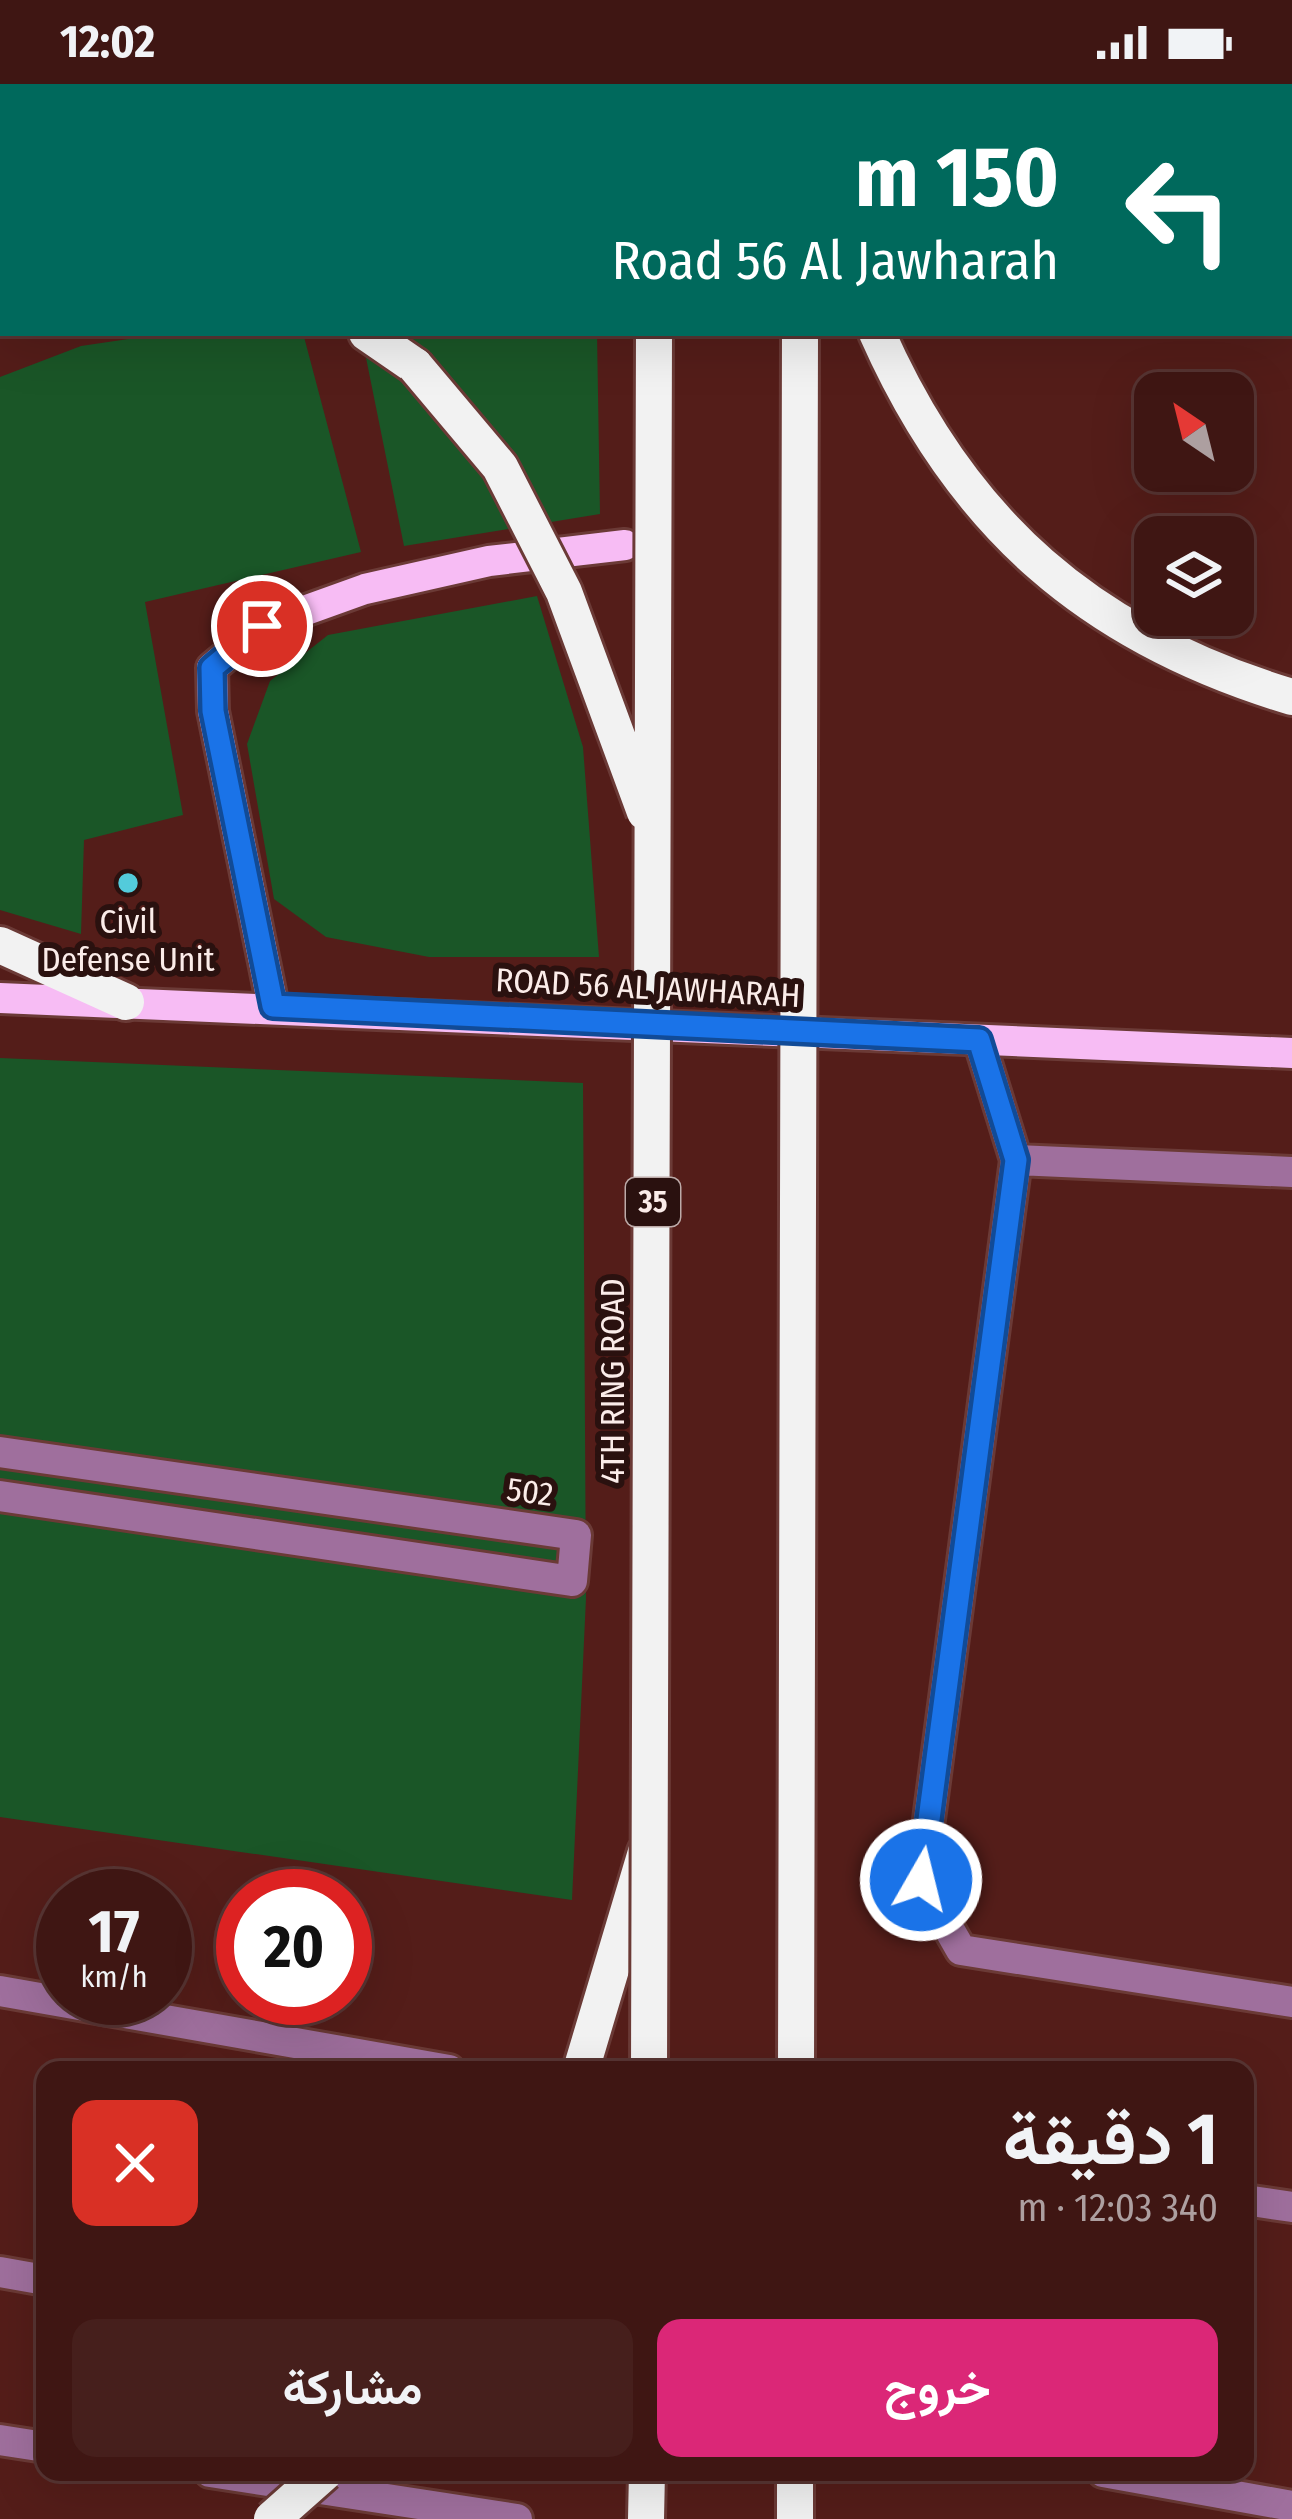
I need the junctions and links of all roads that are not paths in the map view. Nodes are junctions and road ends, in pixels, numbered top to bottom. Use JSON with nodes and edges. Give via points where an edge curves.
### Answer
{"nodes":[{"id":1,"x":371,"y":336,"type":"edge"},
{"id":2,"x":654,"y":336,"type":"edge"},
{"id":3,"x":800,"y":336,"type":"edge"},
{"id":4,"x":878,"y":336,"type":"edge"},
{"id":5,"x":625,"y":545,"type":"dead end"},
{"id":6,"x":1292,"y":698,"type":"edge"},
{"id":7,"x":654,"y":837,"type":"junction"},
{"id":8,"x":0,"y":945,"type":"edge"},
{"id":9,"x":0,"y":998,"type":"edge"},
{"id":10,"x":126,"y":1001,"type":"junction"},
{"id":11,"x":273,"y":1006,"type":"junction"},
{"id":12,"x":979,"y":1040,"type":"junction"},
{"id":13,"x":1292,"y":1053,"type":"edge"},
{"id":14,"x":1016,"y":1160,"type":"junction"},
{"id":15,"x":1292,"y":1172,"type":"edge"},
{"id":16,"x":0,"y":1452,"type":"edge"},
{"id":17,"x":0,"y":1496,"type":"edge"},
{"id":18,"x":650,"y":1838,"type":"junction"},
{"id":19,"x":0,"y":1991,"type":"edge"},
{"id":20,"x":1292,"y":2002,"type":"edge"},
{"id":21,"x":398,"y":2061,"type":"edge"},
{"id":22,"x":584,"y":2061,"type":"edge"},
{"id":23,"x":649,"y":2061,"type":"edge"},
{"id":24,"x":796,"y":2061,"type":"edge"},
{"id":25,"x":1254,"y":2201,"type":"edge"},
{"id":26,"x":1292,"y":2207,"type":"edge"},
{"id":27,"x":0,"y":2272,"type":"edge"},
{"id":28,"x":36,"y":2278,"type":"edge"},
{"id":29,"x":0,"y":2440,"type":"edge"},
{"id":30,"x":36,"y":2446,"type":"edge"},
{"id":31,"x":268,"y":2481,"type":"edge"},
{"id":32,"x":315,"y":2481,"type":"edge"},
{"id":33,"x":646,"y":2481,"type":"edge"},
{"id":34,"x":795,"y":2481,"type":"edge"},
{"id":35,"x":1153,"y":2481,"type":"edge"},
{"id":36,"x":1292,"y":2506,"type":"edge"},
{"id":37,"x":272,"y":2519,"type":"edge"},
{"id":38,"x":517,"y":2519,"type":"edge"},
{"id":39,"x":646,"y":2519,"type":"edge"},
{"id":40,"x":795,"y":2519,"type":"edge"}],
"edges":[{"from":1,"to":7,"type":"highway","bridge":true,"via":[[416,366],[500,467],[564,592]]},
{"from":2,"to":7,"type":"highway","name":"4TH RING ROAD","number":"35","bridge":true},
{"from":3,"to":24,"type":"highway","bridge":true},
{"from":4,"to":6,"type":"highway","via":[[912,412],[974,498],[1045,570],[1130,631],[1222,676]]},
{"from":5,"to":11,"type":"main road","via":[[489,561],[365,589],[262,626],[212,668],[213,711]]},
{"from":7,"to":18,"type":"highway","name":"4TH RING ROAD","number":"35","bridge":true},
{"from":8,"to":10,"type":"highway"},
{"from":9,"to":10,"type":"main road","name":"ROAD 56 AL JAWHARAH"},
{"from":10,"to":11,"type":"main road","name":"ROAD 56 AL JAWHARAH"},
{"from":11,"to":12,"type":"main road","name":"ROAD 56 AL JAWHARAH"},
{"from":12,"to":13,"type":"main road","name":"ROAD 56 AL JAWHARAH"},
{"from":12,"to":14,"type":"street"},
{"from":14,"to":15,"type":"street"},
{"from":14,"to":20,"type":"street","via":[[921,1880],[961,1950]]},
{"from":16,"to":17,"type":"street","name":"502","via":[[576,1535],[572,1581]]},
{"from":18,"to":22,"type":"highway","bridge":true},
{"from":18,"to":23,"type":"highway","name":"4TH RING ROAD","number":"35","bridge":true},
{"from":19,"to":21,"type":"street"},
{"from":25,"to":26,"type":"street"},
{"from":27,"to":28,"type":"street"},
{"from":29,"to":30,"type":"street"},
{"from":31,"to":38,"type":"street"},
{"from":32,"to":37,"type":"highway","bridge":true},
{"from":33,"to":39,"type":"highway"},
{"from":34,"to":40,"type":"highway"},
{"from":35,"to":36,"type":"street"}]}
